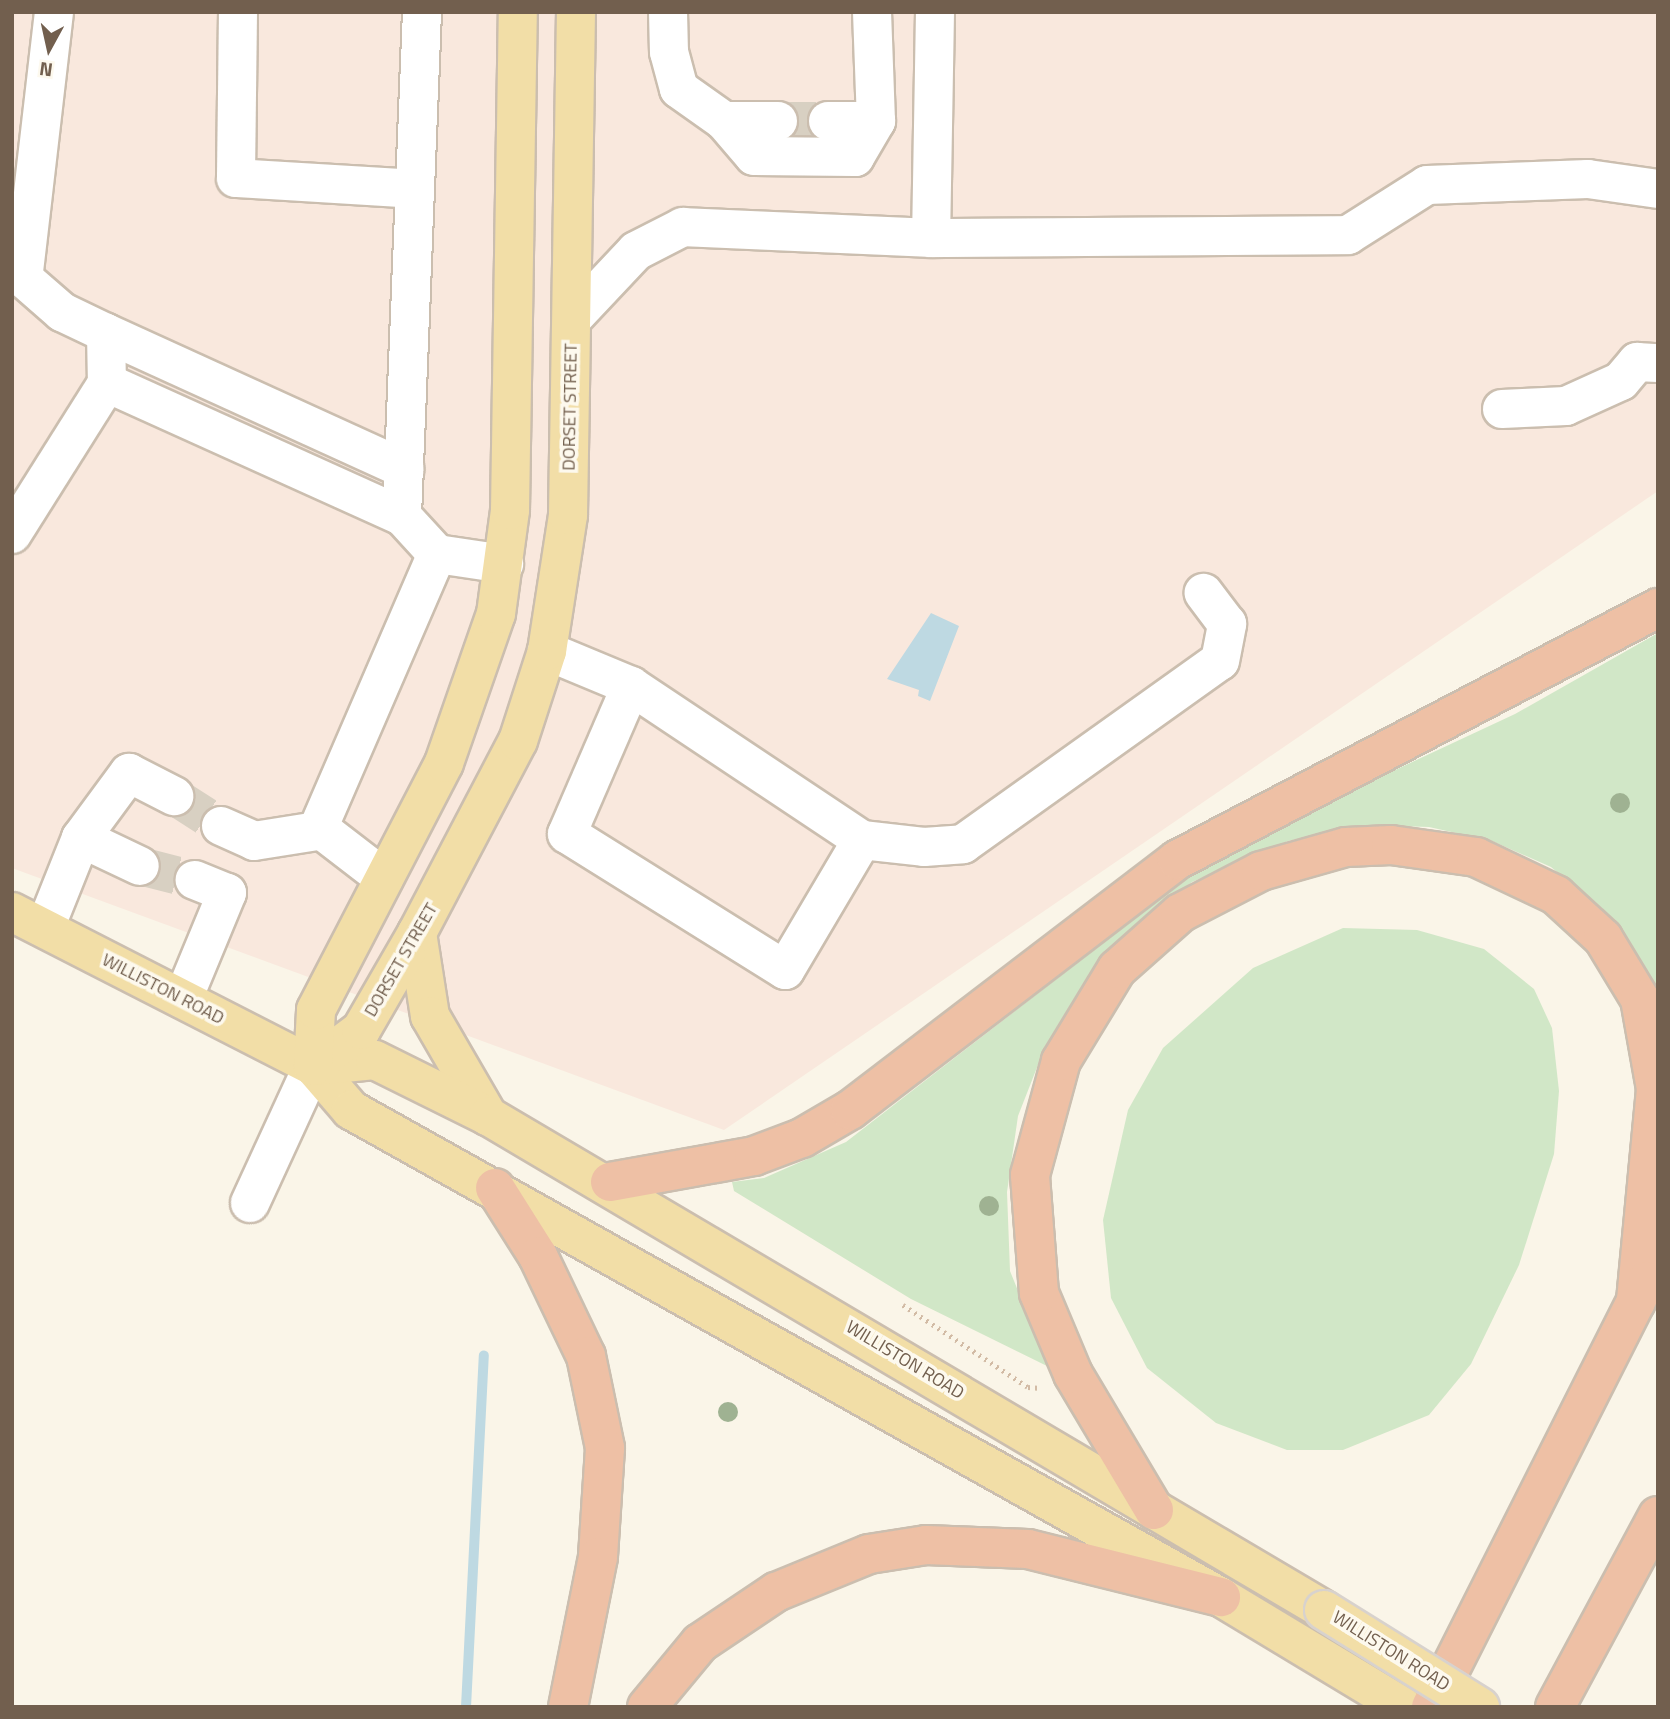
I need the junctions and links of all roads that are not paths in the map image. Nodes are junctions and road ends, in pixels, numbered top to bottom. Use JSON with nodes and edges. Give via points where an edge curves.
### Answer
{"nodes":[{"id":1,"x":54,"y":12,"type":"edge"},
{"id":2,"x":238,"y":12,"type":"edge"},
{"id":3,"x":422,"y":12,"type":"edge"},
{"id":4,"x":518,"y":12,"type":"edge"},
{"id":5,"x":576,"y":12,"type":"edge"},
{"id":6,"x":668,"y":12,"type":"edge"},
{"id":7,"x":872,"y":12,"type":"edge"},
{"id":8,"x":935,"y":12,"type":"edge"},
{"id":9,"x":724,"y":121,"type":"junction"},
{"id":10,"x":778,"y":121,"type":"tunnel mouth"},
{"id":11,"x":828,"y":121,"type":"tunnel mouth"},
{"id":12,"x":876,"y":121,"type":"junction"},
{"id":13,"x":415,"y":188,"type":"junction"},
{"id":14,"x":1658,"y":189,"type":"edge"},
{"id":15,"x":931,"y":238,"type":"junction"},
{"id":16,"x":572,"y":319,"type":"junction"},
{"id":17,"x":106,"y":333,"type":"junction"},
{"id":18,"x":1648,"y":362,"type":"edge"},
{"id":19,"x":107,"y":383,"type":"junction"},
{"id":20,"x":1502,"y":409,"type":"dead end"},
{"id":21,"x":404,"y":469,"type":"junction"},
{"id":22,"x":402,"y":516,"type":"junction"},
{"id":23,"x":12,"y":534,"type":"edge"},
{"id":24,"x":437,"y":554,"type":"junction"},
{"id":25,"x":504,"y":564,"type":"junction"},
{"id":26,"x":563,"y":570,"type":"junction"},
{"id":27,"x":1204,"y":593,"type":"dead end"},
{"id":28,"x":1658,"y":608,"type":"edge"},
{"id":29,"x":547,"y":651,"type":"junction"},
{"id":30,"x":631,"y":686,"type":"junction"},
{"id":31,"x":174,"y":796,"type":"tunnel mouth"},
{"id":32,"x":319,"y":828,"type":"junction"},
{"id":33,"x":81,"y":838,"type":"junction"},
{"id":34,"x":862,"y":840,"type":"junction"},
{"id":35,"x":140,"y":866,"type":"tunnel mouth"},
{"id":36,"x":384,"y":878,"type":"junction"},
{"id":37,"x":28,"y":920,"type":"edge"},
{"id":38,"x":417,"y":933,"type":"junction"},
{"id":39,"x":183,"y":999,"type":"junction"},
{"id":40,"x":313,"y":1066,"type":"junction"},
{"id":41,"x":488,"y":1116,"type":"junction"},
{"id":42,"x":610,"y":1182,"type":"junction"},
{"id":43,"x":495,"y":1188,"type":"junction"},
{"id":44,"x":250,"y":1203,"type":"dead end"},
{"id":45,"x":1658,"y":1253,"type":"edge"},
{"id":46,"x":1636,"y":1302,"type":"junction"},
{"id":47,"x":1154,"y":1510,"type":"junction"},
{"id":48,"x":1658,"y":1516,"type":"edge"},
{"id":49,"x":1222,"y":1597,"type":"junction"},
{"id":50,"x":568,"y":1707,"type":"edge"},
{"id":51,"x":647,"y":1707,"type":"edge"},
{"id":52,"x":1403,"y":1707,"type":"edge"},
{"id":53,"x":1431,"y":1707,"type":"edge"},
{"id":54,"x":1480,"y":1707,"type":"edge"},
{"id":55,"x":1555,"y":1707,"type":"edge"}],
"edges":[{"from":1,"to":17,"type":"lane","via":[[23,278],[62,312]]},
{"from":2,"to":13,"type":"lane","via":[[236,178]]},
{"from":3,"to":13,"type":"lane"},
{"from":4,"to":25,"type":"main road","via":[[515,342]]},
{"from":5,"to":16,"type":"main road","name":"DORSET STREET"},
{"from":6,"to":9,"type":"lane","via":[[668,52],[679,89]]},
{"from":7,"to":12,"type":"lane"},
{"from":8,"to":15,"type":"lane"},
{"from":9,"to":10,"type":"lane"},
{"from":9,"to":12,"type":"lane","via":[[754,156],[855,157]]},
{"from":11,"to":12,"type":"lane"},
{"from":13,"to":21,"type":"lane"},
{"from":14,"to":15,"type":"lane","via":[[1588,179],[1427,185],[1348,235]]},
{"from":15,"to":16,"type":"lane","via":[[683,227],[636,251]]},
{"from":16,"to":26,"type":"main road","name":"DORSET STREET"},
{"from":17,"to":19,"type":"lane"},
{"from":17,"to":21,"type":"lane"},
{"from":18,"to":20,"type":"lane","via":[[1621,382],[1566,406]]},
{"from":19,"to":22,"type":"lane"},
{"from":19,"to":23,"type":"lane"},
{"from":21,"to":22,"type":"lane"},
{"from":22,"to":24,"type":"lane"},
{"from":24,"to":25,"type":"lane"},
{"from":24,"to":32,"type":"lane"},
{"from":25,"to":26,"type":"main road"},
{"from":25,"to":36,"type":"main road","via":[[496,614],[462,722]]},
{"from":26,"to":29,"type":"main road","name":"DORSET STREET"},
{"from":27,"to":34,"type":"lane","via":[[1227,624],[1220,661],[963,844],[924,847]]},
{"from":28,"to":42,"type":"highway","via":[[1177,860],[850,1110],[802,1138],[754,1156]]},
{"from":29,"to":30,"type":"lane"},
{"from":29,"to":38,"type":"main road","name":"DORSET STREET","via":[[497,786]]},
{"from":30,"to":34,"type":"lane"},
{"from":30,"to":34,"type":"lane","via":[[567,834],[785,970]]},
{"from":31,"to":33,"type":"lane","via":[[128,773]]},
{"from":32,"to":36,"type":"lane"},
{"from":32,"to":39,"type":"lane","via":[[238,834],[211,887]]},
{"from":33,"to":35,"type":"lane"},
{"from":33,"to":37,"type":"lane"},
{"from":36,"to":40,"type":"main road","via":[[316,1010]]},
{"from":37,"to":39,"type":"main road","name":"WILLISTON ROAD"},
{"from":38,"to":40,"type":"main road","name":"DORSET STREET","via":[[361,1031]]},
{"from":38,"to":41,"type":"main road","via":[[430,1016]]},
{"from":39,"to":40,"type":"main road","name":"WILLISTON ROAD"},
{"from":40,"to":41,"type":"main road","name":"WILLISTON ROAD","via":[[374,1060]]},
{"from":40,"to":43,"type":"main road","name":"WILLISTON ROAD","via":[[351,1110]]},
{"from":40,"to":44,"type":"lane"},
{"from":41,"to":42,"type":"main road","name":"WILLISTON ROAD"},
{"from":42,"to":47,"type":"main road","name":"WILLISTON ROAD"},
{"from":43,"to":49,"type":"main road","name":"WILLISTON ROAD"},
{"from":43,"to":50,"type":"highway","via":[[538,1256],[586,1356],[605,1448],[598,1557]]},
{"from":45,"to":46,"type":"highway"},
{"from":46,"to":47,"type":"highway","via":[[1656,1089],[1640,999],[1604,938],[1556,895],[1517,873],[1434,849],[1346,846],[1251,875],[1180,913],[1117,969],[1061,1061],[1030,1175],[1039,1293],[1073,1374]]},
{"from":46,"to":53,"type":"highway"},
{"from":47,"to":54,"type":"main road","name":"WILLISTON ROAD","bridge":true},
{"from":48,"to":55,"type":"highway"},
{"from":49,"to":51,"type":"highway","via":[[1028,1549],[926,1545],[869,1554],[776,1591],[700,1643]]},
{"from":49,"to":52,"type":"main road","name":"WILLISTON ROAD"}]}
